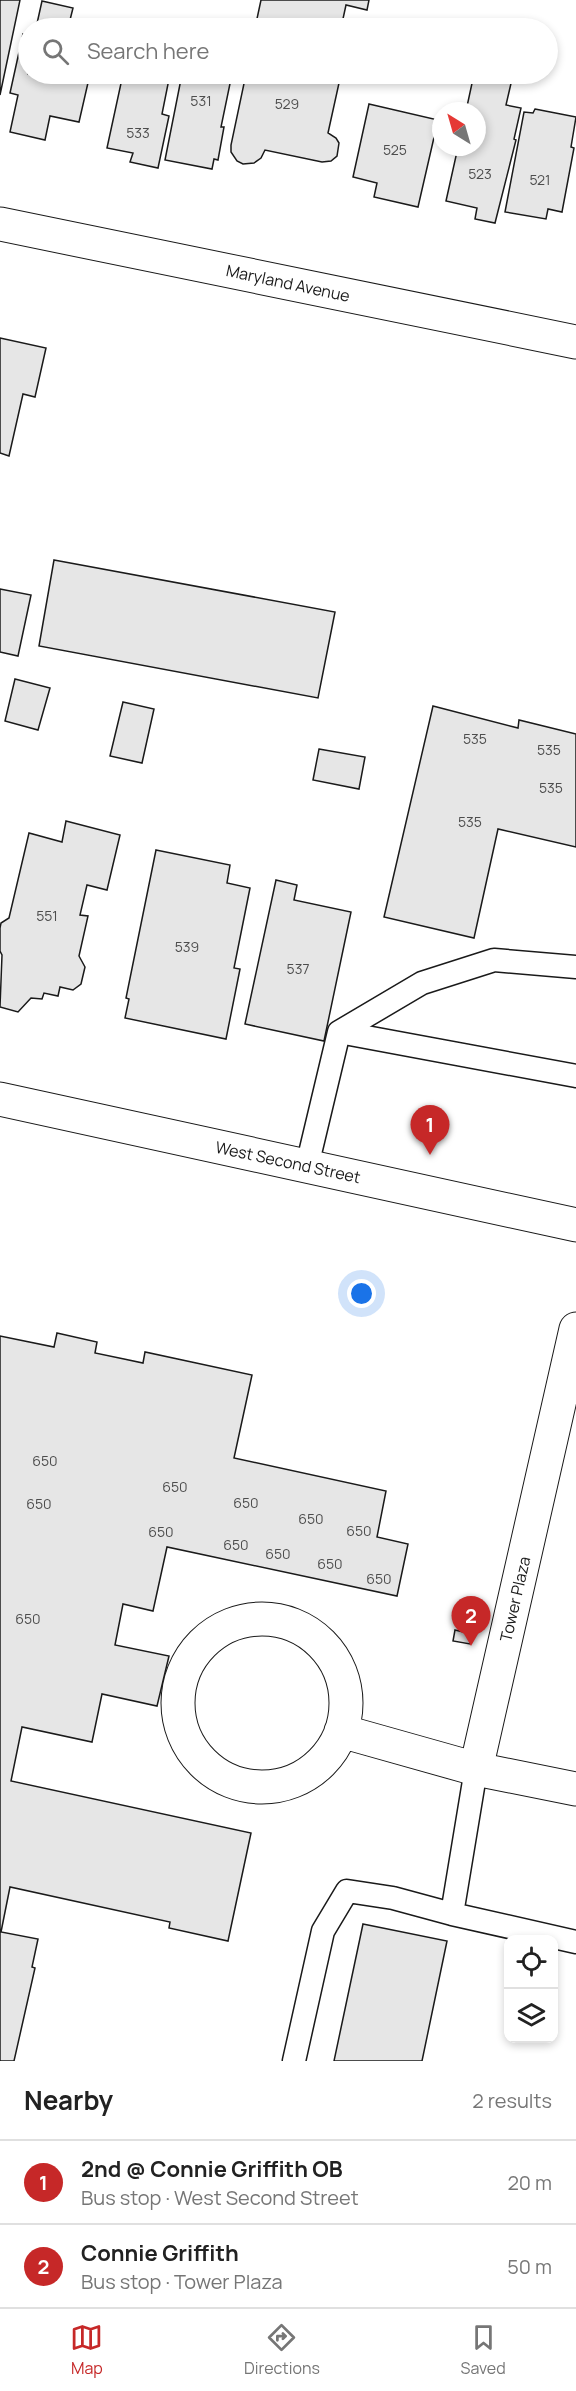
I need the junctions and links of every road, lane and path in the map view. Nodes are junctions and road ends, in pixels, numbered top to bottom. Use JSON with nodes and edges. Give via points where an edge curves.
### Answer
{"nodes":[{"id":1,"x":0,"y":224,"type":"edge"},
{"id":2,"x":576,"y":342,"type":"edge"},
{"id":3,"x":576,"y":967,"type":"edge"},
{"id":4,"x":339,"y":1032,"type":"junction"},
{"id":5,"x":576,"y":1076,"type":"edge"},
{"id":6,"x":0,"y":1099,"type":"edge"},
{"id":7,"x":307,"y":1166,"type":"junction"},
{"id":8,"x":576,"y":1225,"type":"edge"},
{"id":9,"x":576,"y":1329,"type":"edge"},
{"id":10,"x":341,"y":1731,"type":"junction"},
{"id":11,"x":476,"y":1769,"type":"junction"},
{"id":12,"x":576,"y":1789,"type":"edge"},
{"id":13,"x":452,"y":1914,"type":"junction"},
{"id":14,"x":576,"y":1942,"type":"edge"},
{"id":15,"x":294,"y":2061,"type":"edge"}],
"edges":[{"from":1,"to":2,"type":"street","name":"Maryland Avenue"},
{"from":3,"to":4,"type":"lane","via":[[494,960],[422,982]]},
{"from":4,"to":5,"type":"lane"},
{"from":4,"to":7,"type":"lane"},
{"from":6,"to":7,"type":"street","name":"West Second Street"},
{"from":7,"to":8,"type":"street","name":"West Second Street"},
{"from":9,"to":11,"type":"street","name":"Tower Plaza"},
{"from":10,"to":10,"type":"street","via":[[347,1706],[344,1680],[333,1656],[315,1637],[291,1624],[266,1619],[240,1621],[216,1632],[197,1650],[183,1676],[178,1704],[183,1733],[198,1758],[221,1777],[248,1786],[277,1786],[304,1776],[327,1757]]},
{"from":10,"to":11,"type":"street"},
{"from":11,"to":12,"type":"street"},
{"from":11,"to":13,"type":"lane"},
{"from":13,"to":14,"type":"lane"},
{"from":13,"to":15,"type":"lane","via":[[393,1898],[347,1891],[322,1931]]}]}
